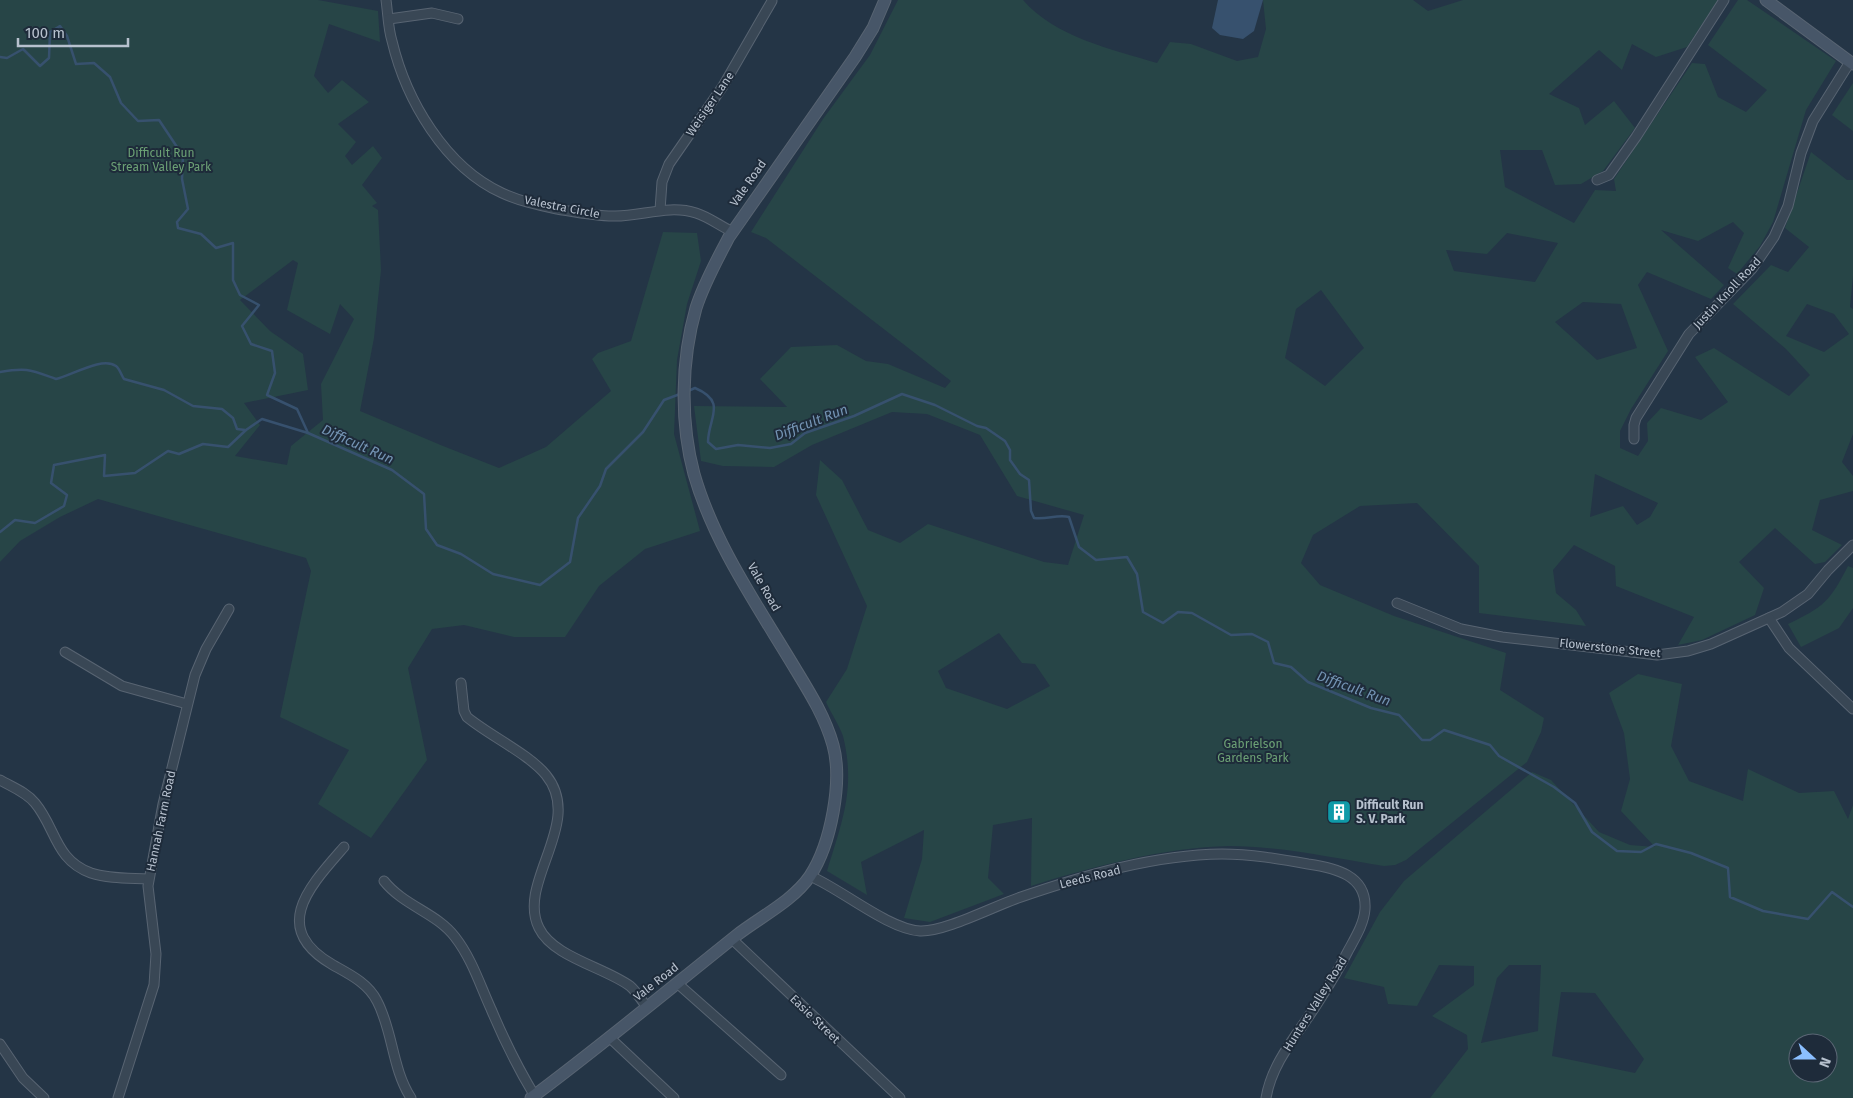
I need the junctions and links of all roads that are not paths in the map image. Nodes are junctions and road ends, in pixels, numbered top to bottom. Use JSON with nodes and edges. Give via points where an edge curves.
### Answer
{"nodes":[{"id":1,"x":386,"y":0,"type":"edge"},
{"id":2,"x":885,"y":0,"type":"edge"},
{"id":3,"x":1724,"y":0,"type":"edge"},
{"id":4,"x":1766,"y":0,"type":"edge"},
{"id":5,"x":772,"y":1,"type":"dead end"},
{"id":6,"x":388,"y":19,"type":"junction"},
{"id":7,"x":458,"y":19,"type":"dead end"},
{"id":8,"x":1852,"y":63,"type":"edge"},
{"id":9,"x":1597,"y":180,"type":"dead end"},
{"id":10,"x":660,"y":210,"type":"junction"},
{"id":11,"x":732,"y":232,"type":"junction"},
{"id":12,"x":1634,"y":439,"type":"dead end"},
{"id":13,"x":1853,"y":545,"type":"edge"},
{"id":14,"x":1397,"y":603,"type":"dead end"},
{"id":15,"x":229,"y":609,"type":"dead end"},
{"id":16,"x":1769,"y":618,"type":"junction"},
{"id":17,"x":65,"y":652,"type":"dead end"},
{"id":18,"x":461,"y":682,"type":"dead end"},
{"id":19,"x":187,"y":704,"type":"junction"},
{"id":20,"x":1853,"y":709,"type":"edge"},
{"id":21,"x":0,"y":780,"type":"edge"},
{"id":22,"x":344,"y":847,"type":"dead end"},
{"id":23,"x":810,"y":876,"type":"junction"},
{"id":24,"x":148,"y":879,"type":"junction"},
{"id":25,"x":384,"y":881,"type":"dead end"},
{"id":26,"x":1365,"y":910,"type":"joint"},
{"id":27,"x":732,"y":939,"type":"junction"},
{"id":28,"x":677,"y":983,"type":"junction"},
{"id":29,"x":647,"y":1007,"type":"junction"},
{"id":30,"x":609,"y":1037,"type":"junction"},
{"id":31,"x":0,"y":1044,"type":"edge"},
{"id":32,"x":781,"y":1075,"type":"dead end"},
{"id":33,"x":534,"y":1097,"type":"edge"},
{"id":34,"x":44,"y":1098,"type":"edge"},
{"id":35,"x":118,"y":1098,"type":"edge"},
{"id":36,"x":411,"y":1098,"type":"edge"},
{"id":37,"x":674,"y":1098,"type":"edge"},
{"id":38,"x":900,"y":1098,"type":"edge"},
{"id":39,"x":1266,"y":1098,"type":"edge"}],
"edges":[{"from":1,"to":6,"type":"street","name":"Valestra Circle"},
{"from":2,"to":11,"type":"main road","name":"Vale Road","via":[[855,57]]},
{"from":3,"to":9,"type":"street","via":[[1613,170]]},
{"from":4,"to":8,"type":"main road"},
{"from":5,"to":10,"type":"street","name":"Weisiger Lane","via":[[723,86],[669,164],[662,182]]},
{"from":6,"to":7,"type":"street","via":[[432,13]]},
{"from":6,"to":10,"type":"street","name":"Valestra Circle","via":[[398,66],[416,104],[439,139],[478,178],[514,198],[568,211],[614,216]]},
{"from":8,"to":12,"type":"street","name":"Justin Knoll Road","via":[[1813,121],[1788,206],[1774,237],[1752,269],[1689,334],[1637,417]]},
{"from":10,"to":11,"type":"street","name":"Valestra Circle","via":[[696,213]]},
{"from":11,"to":23,"type":"main road","name":"Vale Road","via":[[712,269],[691,327],[685,382],[686,432],[694,476],[711,520],[812,698],[832,743],[837,771],[834,803],[824,845]]},
{"from":13,"to":16,"type":"street","name":"Flowerstone Street","via":[[1808,594]]},
{"from":14,"to":16,"type":"street","name":"Flowerstone Street","via":[[1461,629],[1502,637],[1657,655],[1711,644]]},
{"from":15,"to":19,"type":"street","name":"Hannah Farm Road","via":[[198,664]]},
{"from":16,"to":20,"type":"street","via":[[1789,648]]},
{"from":17,"to":19,"type":"street","via":[[122,686]]},
{"from":18,"to":29,"type":"street","via":[[467,717],[538,767],[553,787],[556,826],[534,907],[540,931],[559,950],[630,986]]},
{"from":19,"to":24,"type":"street","name":"Hannah Farm Road"},
{"from":21,"to":24,"type":"street","via":[[35,803],[55,842],[73,863],[101,876]]},
{"from":22,"to":36,"type":"street","via":[[305,895],[300,909],[302,933],[314,952],[366,986],[376,999],[402,1082]]},
{"from":23,"to":26,"type":"street","name":"Leeds Road","via":[[899,926],[920,931],[940,928],[1011,900],[1095,874],[1209,855],[1276,858],[1341,870],[1360,887]]},
{"from":23,"to":27,"type":"main road","name":"Vale Road","via":[[794,893]]},
{"from":24,"to":35,"type":"street","name":"Hannah Farm Road","via":[[156,954],[154,985]]},
{"from":25,"to":33,"type":"street","via":[[404,901],[438,920],[454,936],[472,965]]},
{"from":26,"to":39,"type":"street","name":"Hunters Valley Road","via":[[1360,930],[1341,964],[1276,1067]]},
{"from":27,"to":28,"type":"main road","name":"Vale Road"},
{"from":27,"to":38,"type":"street","name":"Easie Street"},
{"from":28,"to":29,"type":"main road","name":"Vale Road"},
{"from":28,"to":32,"type":"street"},
{"from":29,"to":30,"type":"main road","name":"Vale Road"},
{"from":30,"to":33,"type":"main road","name":"Vale Road"},
{"from":30,"to":37,"type":"street"},
{"from":31,"to":34,"type":"street","via":[[23,1078]]}]}
